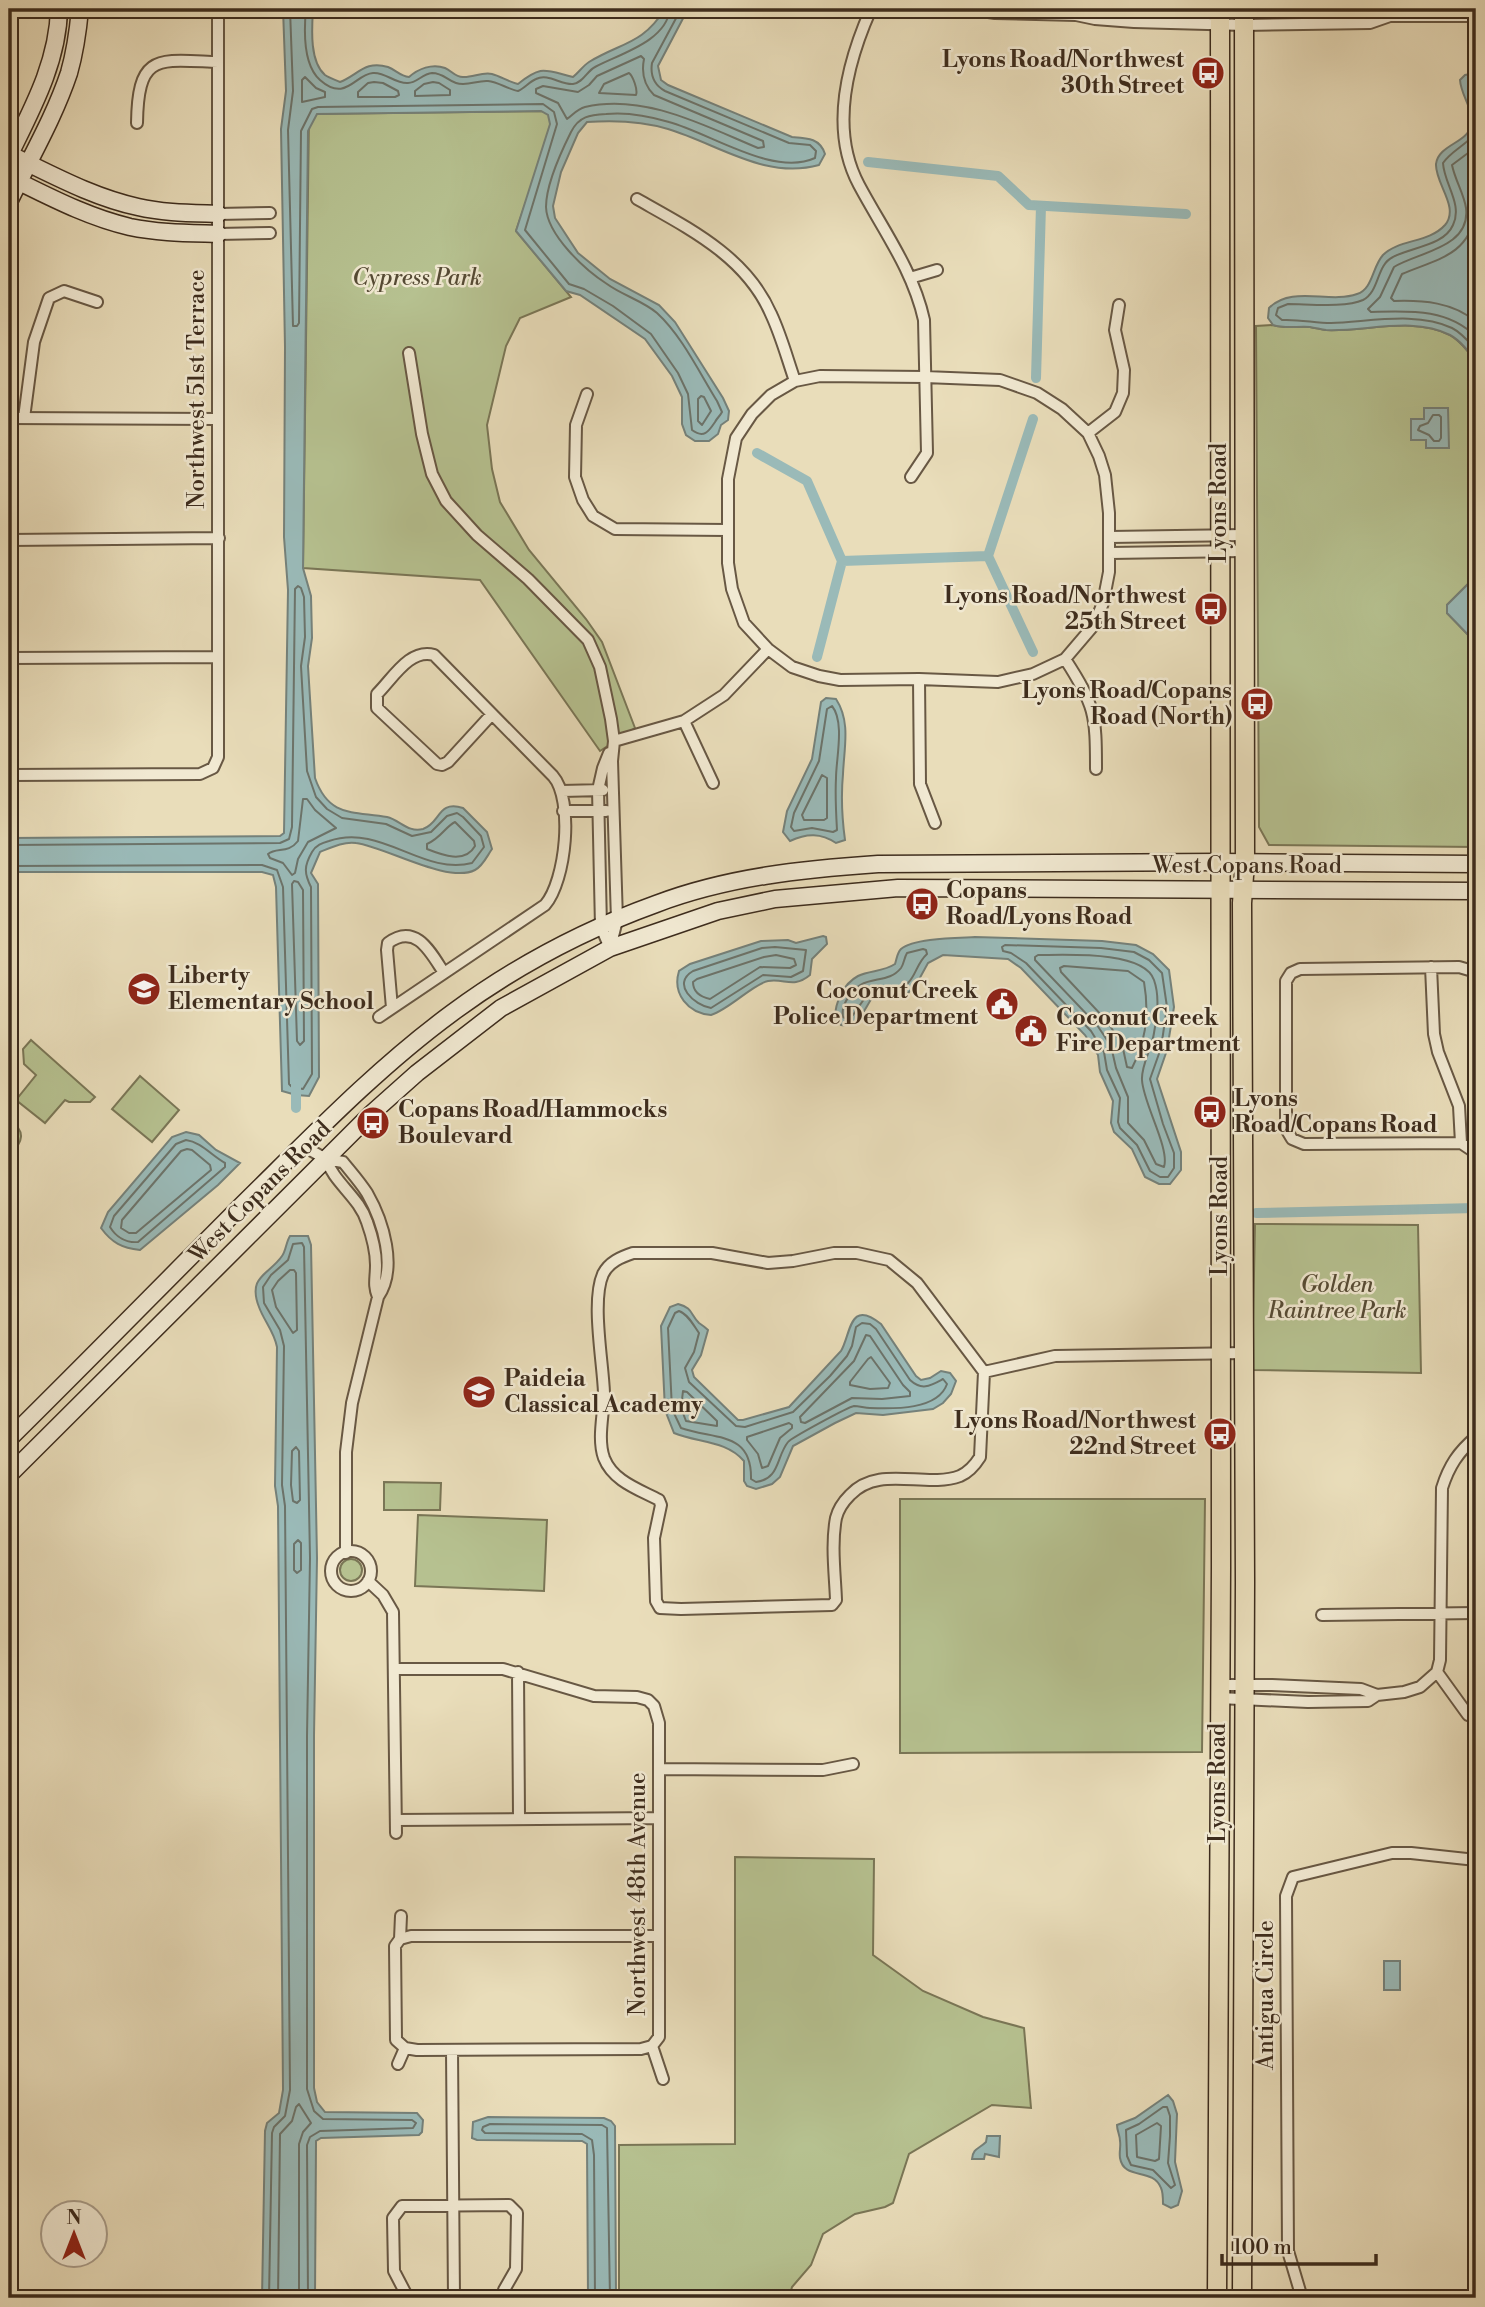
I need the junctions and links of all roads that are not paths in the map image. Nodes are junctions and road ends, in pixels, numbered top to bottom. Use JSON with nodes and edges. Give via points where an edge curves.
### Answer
{"nodes":[{"id":1,"x":59,"y":9,"type":"edge"},
{"id":2,"x":80,"y":9,"type":"edge"},
{"id":3,"x":218,"y":9,"type":"edge"},
{"id":4,"x":411,"y":9,"type":"edge"},
{"id":5,"x":569,"y":9,"type":"edge"},
{"id":6,"x":871,"y":9,"type":"edge"},
{"id":7,"x":969,"y":9,"type":"edge"},
{"id":8,"x":1155,"y":9,"type":"edge"},
{"id":9,"x":1194,"y":9,"type":"edge"},
{"id":10,"x":1220,"y":14,"type":"edge"},
{"id":11,"x":1076,"y":15,"type":"junction"},
{"id":12,"x":1244,"y":15,"type":"edge"},
{"id":13,"x":1476,"y":16,"type":"edge"},
{"id":14,"x":218,"y":62,"type":"junction"},
{"id":15,"x":136,"y":123,"type":"dead end"},
{"id":16,"x":9,"y":155,"type":"edge"},
{"id":17,"x":28,"y":163,"type":"junction"},
{"id":18,"x":14,"y":179,"type":"edge"},
{"id":19,"x":637,"y":199,"type":"dead end"},
{"id":20,"x":9,"y":202,"type":"edge"},
{"id":21,"x":270,"y":213,"type":"dead end"},
{"id":22,"x":218,"y":214,"type":"junction"},
{"id":23,"x":270,"y":233,"type":"dead end"},
{"id":24,"x":218,"y":234,"type":"junction"},
{"id":25,"x":937,"y":270,"type":"dead end"},
{"id":26,"x":911,"y":278,"type":"junction"},
{"id":27,"x":97,"y":302,"type":"dead end"},
{"id":28,"x":1119,"y":305,"type":"dead end"},
{"id":29,"x":409,"y":353,"type":"dead end"},
{"id":30,"x":925,"y":377,"type":"junction"},
{"id":31,"x":795,"y":381,"type":"junction"},
{"id":32,"x":587,"y":394,"type":"dead end"},
{"id":33,"x":9,"y":418,"type":"edge"},
{"id":34,"x":24,"y":418,"type":"junction"},
{"id":35,"x":217,"y":419,"type":"junction"},
{"id":36,"x":1088,"y":433,"type":"junction"},
{"id":37,"x":911,"y":477,"type":"dead end"},
{"id":38,"x":727,"y":530,"type":"junction"},
{"id":39,"x":1110,"y":537,"type":"junction"},
{"id":40,"x":219,"y":538,"type":"junction"},
{"id":41,"x":9,"y":540,"type":"edge"},
{"id":42,"x":1220,"y":543,"type":"junction"},
{"id":43,"x":1243,"y":543,"type":"junction"},
{"id":44,"x":1110,"y":553,"type":"junction"},
{"id":45,"x":768,"y":649,"type":"junction"},
{"id":46,"x":218,"y":657,"type":"junction"},
{"id":47,"x":9,"y":658,"type":"edge"},
{"id":48,"x":1065,"y":659,"type":"junction"},
{"id":49,"x":919,"y":679,"type":"junction"},
{"id":50,"x":492,"y":714,"type":"junction"},
{"id":51,"x":684,"y":721,"type":"junction"},
{"id":52,"x":614,"y":741,"type":"junction"},
{"id":53,"x":1096,"y":769,"type":"dead end"},
{"id":54,"x":9,"y":775,"type":"edge"},
{"id":55,"x":713,"y":783,"type":"dead end"},
{"id":56,"x":598,"y":790,"type":"junction"},
{"id":57,"x":613,"y":790,"type":"junction"},
{"id":58,"x":562,"y":791,"type":"junction"},
{"id":59,"x":599,"y":810,"type":"junction"},
{"id":60,"x":563,"y":811,"type":"junction"},
{"id":61,"x":613,"y":811,"type":"junction"},
{"id":62,"x":934,"y":823,"type":"dead end"},
{"id":63,"x":1219,"y":862,"type":"junction"},
{"id":64,"x":1245,"y":862,"type":"junction"},
{"id":65,"x":1476,"y":864,"type":"edge"},
{"id":66,"x":1219,"y":888,"type":"junction"},
{"id":67,"x":1242,"y":889,"type":"junction"},
{"id":68,"x":1476,"y":891,"type":"edge"},
{"id":69,"x":617,"y":920,"type":"junction"},
{"id":70,"x":600,"y":927,"type":"junction"},
{"id":71,"x":610,"y":947,"type":"junction"},
{"id":72,"x":1431,"y":967,"type":"junction"},
{"id":73,"x":1476,"y":972,"type":"edge"},
{"id":74,"x":444,"y":973,"type":"junction"},
{"id":75,"x":392,"y":1008,"type":"junction"},
{"id":76,"x":379,"y":1017,"type":"dead end"},
{"id":77,"x":1461,"y":1143,"type":"junction"},
{"id":78,"x":303,"y":1146,"type":"junction"},
{"id":79,"x":1476,"y":1153,"type":"edge"},
{"id":80,"x":326,"y":1159,"type":"junction"},
{"id":81,"x":1221,"y":1353,"type":"junction"},
{"id":82,"x":1245,"y":1353,"type":"junction"},
{"id":83,"x":984,"y":1372,"type":"junction"},
{"id":84,"x":1476,"y":1437,"type":"edge"},
{"id":85,"x":9,"y":1439,"type":"edge"},
{"id":86,"x":9,"y":1475,"type":"edge"},
{"id":87,"x":346,"y":1553,"type":"junction"},
{"id":88,"x":368,"y":1581,"type":"junction"},
{"id":89,"x":1441,"y":1612,"type":"junction"},
{"id":90,"x":1476,"y":1612,"type":"edge"},
{"id":91,"x":1322,"y":1615,"type":"dead end"},
{"id":92,"x":395,"y":1670,"type":"junction"},
{"id":93,"x":518,"y":1672,"type":"junction"},
{"id":94,"x":1437,"y":1672,"type":"junction"},
{"id":95,"x":1219,"y":1692,"type":"junction"},
{"id":96,"x":1243,"y":1692,"type":"junction"},
{"id":97,"x":1468,"y":1715,"type":"dead end"},
{"id":98,"x":853,"y":1764,"type":"dead end"},
{"id":99,"x":659,"y":1769,"type":"junction"},
{"id":100,"x":519,"y":1818,"type":"junction"},
{"id":101,"x":659,"y":1818,"type":"junction"},
{"id":102,"x":396,"y":1820,"type":"junction"},
{"id":103,"x":396,"y":1833,"type":"dead end"},
{"id":104,"x":1476,"y":1860,"type":"edge"},
{"id":105,"x":401,"y":1916,"type":"dead end"},
{"id":106,"x":659,"y":1936,"type":"junction"},
{"id":107,"x":400,"y":1939,"type":"junction"},
{"id":108,"x":652,"y":2046,"type":"junction"},
{"id":109,"x":405,"y":2048,"type":"junction"},
{"id":110,"x":452,"y":2050,"type":"junction"},
{"id":111,"x":398,"y":2064,"type":"dead end"},
{"id":112,"x":663,"y":2079,"type":"dead end"},
{"id":113,"x":454,"y":2204,"type":"junction"},
{"id":114,"x":504,"y":2290,"type":"dead end"},
{"id":115,"x":1476,"y":2293,"type":"edge"},
{"id":116,"x":406,"y":2294,"type":"dead end"},
{"id":117,"x":454,"y":2298,"type":"edge"},
{"id":118,"x":1217,"y":2298,"type":"edge"},
{"id":119,"x":1242,"y":2298,"type":"edge"},
{"id":120,"x":1302,"y":2298,"type":"edge"},
{"id":121,"x":1475,"y":2298,"type":"edge"}],
"edges":[{"from":1,"to":16,"type":"main road","via":[[49,67]]},
{"from":2,"to":17,"type":"main road","via":[[68,74]]},
{"from":3,"to":14,"type":"street","name":"Northwest 51st Terrace"},
{"from":4,"to":5,"type":"street"},
{"from":6,"to":26,"type":"street","via":[[850,60],[845,89],[847,152],[857,182]]},
{"from":7,"to":11,"type":"street"},
{"from":8,"to":11,"type":"street","via":[[1095,10]]},
{"from":9,"to":10,"type":"street"},
{"from":10,"to":11,"type":"street","via":[[1108,20]]},
{"from":10,"to":12,"type":"street"},
{"from":10,"to":42,"type":"main road","name":"Lyons Road"},
{"from":12,"to":13,"type":"street","via":[[1370,23],[1390,16]]},
{"from":12,"to":43,"type":"main road","name":"Lyons Road"},
{"from":14,"to":15,"type":"street","via":[[154,64],[144,76]]},
{"from":14,"to":22,"type":"street","name":"Northwest 51st Terrace"},
{"from":16,"to":17,"type":"main road"},
{"from":17,"to":18,"type":"main road"},
{"from":17,"to":22,"type":"main road","via":[[120,203],[156,211]]},
{"from":18,"to":20,"type":"main road"},
{"from":18,"to":24,"type":"main road","via":[[112,222],[161,232]]},
{"from":19,"to":31,"type":"street","via":[[709,240],[748,276],[771,312]]},
{"from":21,"to":22,"type":"street"},
{"from":22,"to":24,"type":"street","name":"Northwest 51st Terrace"},
{"from":23,"to":24,"type":"street"},
{"from":24,"to":35,"type":"street","name":"Northwest 51st Terrace"},
{"from":25,"to":26,"type":"street"},
{"from":26,"to":30,"type":"street","via":[[924,320]]},
{"from":27,"to":34,"type":"street","via":[[64,291],[48,298],[34,342]]},
{"from":28,"to":36,"type":"street","via":[[1115,330],[1124,370],[1123,393],[1115,412]]},
{"from":29,"to":52,"type":"street","via":[[432,474],[446,501],[588,640],[600,667]]},
{"from":30,"to":31,"type":"street","via":[[820,376]]},
{"from":30,"to":36,"type":"street","via":[[1000,380],[1037,393]]},
{"from":30,"to":37,"type":"street","via":[[927,453]]},
{"from":31,"to":38,"type":"street","via":[[771,395],[737,438],[728,479]]},
{"from":32,"to":38,"type":"street","via":[[576,425],[575,477],[593,516],[615,529]]},
{"from":33,"to":34,"type":"street"},
{"from":34,"to":35,"type":"street"},
{"from":35,"to":40,"type":"street","name":"Northwest 51st Terrace"},
{"from":36,"to":39,"type":"street","via":[[1105,475]]},
{"from":38,"to":45,"type":"street","via":[[732,589],[744,623]]},
{"from":39,"to":42,"type":"street"},
{"from":39,"to":44,"type":"street"},
{"from":40,"to":41,"type":"street"},
{"from":40,"to":46,"type":"street","name":"Northwest 51st Terrace"},
{"from":42,"to":43,"type":"street"},
{"from":42,"to":43,"type":"street"},
{"from":42,"to":44,"type":"street"},
{"from":42,"to":63,"type":"main road","name":"Lyons Road"},
{"from":43,"to":64,"type":"main road","name":"Lyons Road"},
{"from":44,"to":48,"type":"street","via":[[1103,603],[1094,625]]},
{"from":45,"to":49,"type":"street","via":[[792,667],[819,676]]},
{"from":45,"to":51,"type":"street","via":[[723,695]]},
{"from":46,"to":47,"type":"street"},
{"from":46,"to":54,"type":"street","name":"Northwest 51st Terrace","via":[[218,757],[213,768],[200,774]]},
{"from":48,"to":49,"type":"street","via":[[1033,674],[998,682]]},
{"from":48,"to":53,"type":"street","via":[[1092,705]]},
{"from":49,"to":62,"type":"street","via":[[920,784]]},
{"from":50,"to":50,"type":"street","via":[[434,655],[426,653],[415,655],[375,701],[377,708],[442,765]]},
{"from":50,"to":58,"type":"street"},
{"from":51,"to":52,"type":"street"},
{"from":51,"to":55,"type":"street"},
{"from":52,"to":56,"type":"street"},
{"from":52,"to":57,"type":"street"},
{"from":56,"to":57,"type":"street"},
{"from":56,"to":58,"type":"street"},
{"from":56,"to":59,"type":"street"},
{"from":57,"to":61,"type":"street"},
{"from":58,"to":60,"type":"street"},
{"from":59,"to":60,"type":"street"},
{"from":59,"to":61,"type":"street"},
{"from":59,"to":70,"type":"street"},
{"from":60,"to":74,"type":"street","via":[[564,859],[545,905]]},
{"from":61,"to":69,"type":"street"},
{"from":63,"to":64,"type":"main road","name":"West Copans Road"},
{"from":63,"to":66,"type":"main road","name":"Lyons Road"},
{"from":63,"to":69,"type":"main road","name":"West Copans Road","via":[[827,867],[738,880],[657,903]]},
{"from":64,"to":65,"type":"main road","name":"West Copans Road"},
{"from":64,"to":67,"type":"main road","name":"Lyons Road"},
{"from":66,"to":67,"type":"main road","name":"West Copans Road"},
{"from":66,"to":71,"type":"main road","name":"West Copans Road","via":[[832,892],[718,911]]},
{"from":66,"to":81,"type":"main road","name":"Lyons Road"},
{"from":67,"to":68,"type":"main road","name":"West Copans Road"},
{"from":67,"to":82,"type":"main road","name":"Lyons Road"},
{"from":69,"to":70,"type":"main road","name":"West Copans Road"},
{"from":69,"to":71,"type":"street"},
{"from":70,"to":71,"type":"street"},
{"from":70,"to":78,"type":"main road","name":"West Copans Road","via":[[519,970],[452,1013]]},
{"from":71,"to":80,"type":"main road","name":"West Copans Road","via":[[511,1003],[467,1034],[370,1114]]},
{"from":72,"to":73,"type":"street"},
{"from":72,"to":77,"type":"street","via":[[1434,1034],[1459,1106]]},
{"from":72,"to":77,"type":"street","via":[[1300,969],[1291,973],[1286,981],[1286,1129],[1292,1139],[1304,1144]]},
{"from":74,"to":75,"type":"street"},
{"from":74,"to":75,"type":"street","via":[[419,940],[396,937],[387,950]]},
{"from":75,"to":76,"type":"street"},
{"from":77,"to":79,"type":"street"},
{"from":78,"to":80,"type":"street"},
{"from":78,"to":85,"type":"main road","name":"West Copans Road"},
{"from":80,"to":86,"type":"main road","name":"West Copans Road"},
{"from":80,"to":87,"type":"street","via":[[343,1162],[366,1192],[383,1234],[387,1272],[352,1403],[346,1452]]},
{"from":81,"to":82,"type":"street"},
{"from":81,"to":83,"type":"street","via":[[1055,1356]]},
{"from":81,"to":95,"type":"main road","name":"Lyons Road"},
{"from":82,"to":96,"type":"main road","name":"Lyons Road"},
{"from":83,"to":83,"type":"street","via":[[917,1283],[876,1255],[834,1253],[768,1262],[712,1253],[633,1253],[610,1264],[603,1273],[599,1295],[604,1457],[620,1479],[662,1505],[654,1538],[660,1608],[832,1605],[836,1600],[834,1535],[845,1500],[872,1481],[960,1476],[973,1468],[980,1457]]},
{"from":84,"to":89,"type":"street","via":[[1448,1466],[1442,1488]]},
{"from":87,"to":88,"type":"street","via":[[358,1553],[368,1561]]},
{"from":87,"to":88,"type":"street","via":[[332,1565],[332,1579],[341,1589],[355,1591]]},
{"from":88,"to":92,"type":"street","via":[[393,1612]]},
{"from":89,"to":90,"type":"street"},
{"from":89,"to":91,"type":"street"},
{"from":89,"to":94,"type":"street"},
{"from":92,"to":93,"type":"street"},
{"from":92,"to":102,"type":"street"},
{"from":93,"to":99,"type":"street","name":"Northwest 48th Avenue","via":[[580,1693],[648,1700],[659,1723]]},
{"from":93,"to":100,"type":"street"},
{"from":94,"to":96,"type":"street","via":[[1420,1687],[1368,1701],[1308,1702]]},
{"from":94,"to":97,"type":"street"},
{"from":95,"to":96,"type":"street"},
{"from":95,"to":118,"type":"main road","name":"Lyons Road"},
{"from":96,"to":119,"type":"main road","name":"Lyons Road"},
{"from":98,"to":99,"type":"street","via":[[823,1770]]},
{"from":99,"to":101,"type":"street","name":"Northwest 48th Avenue"},
{"from":100,"to":101,"type":"street"},
{"from":100,"to":102,"type":"street"},
{"from":101,"to":106,"type":"street","name":"Northwest 48th Avenue"},
{"from":102,"to":103,"type":"street"},
{"from":104,"to":120,"type":"street","name":"Antigua Circle","via":[[1392,1853],[1293,1877],[1286,1896],[1288,2251]]},
{"from":105,"to":107,"type":"street"},
{"from":106,"to":107,"type":"street"},
{"from":106,"to":108,"type":"street","name":"Northwest 48th Avenue","via":[[659,2037]]},
{"from":107,"to":109,"type":"street","via":[[395,1946],[396,2040]]},
{"from":108,"to":110,"type":"street"},
{"from":108,"to":112,"type":"street","name":"Northwest 48th Avenue"},
{"from":109,"to":110,"type":"street"},
{"from":109,"to":111,"type":"street"},
{"from":110,"to":113,"type":"street"},
{"from":113,"to":114,"type":"street","via":[[509,2205],[517,2213],[516,2269]]},
{"from":113,"to":116,"type":"street","via":[[402,2206],[393,2218],[394,2271]]},
{"from":113,"to":117,"type":"street"},
{"from":115,"to":121,"type":"street"}]}
